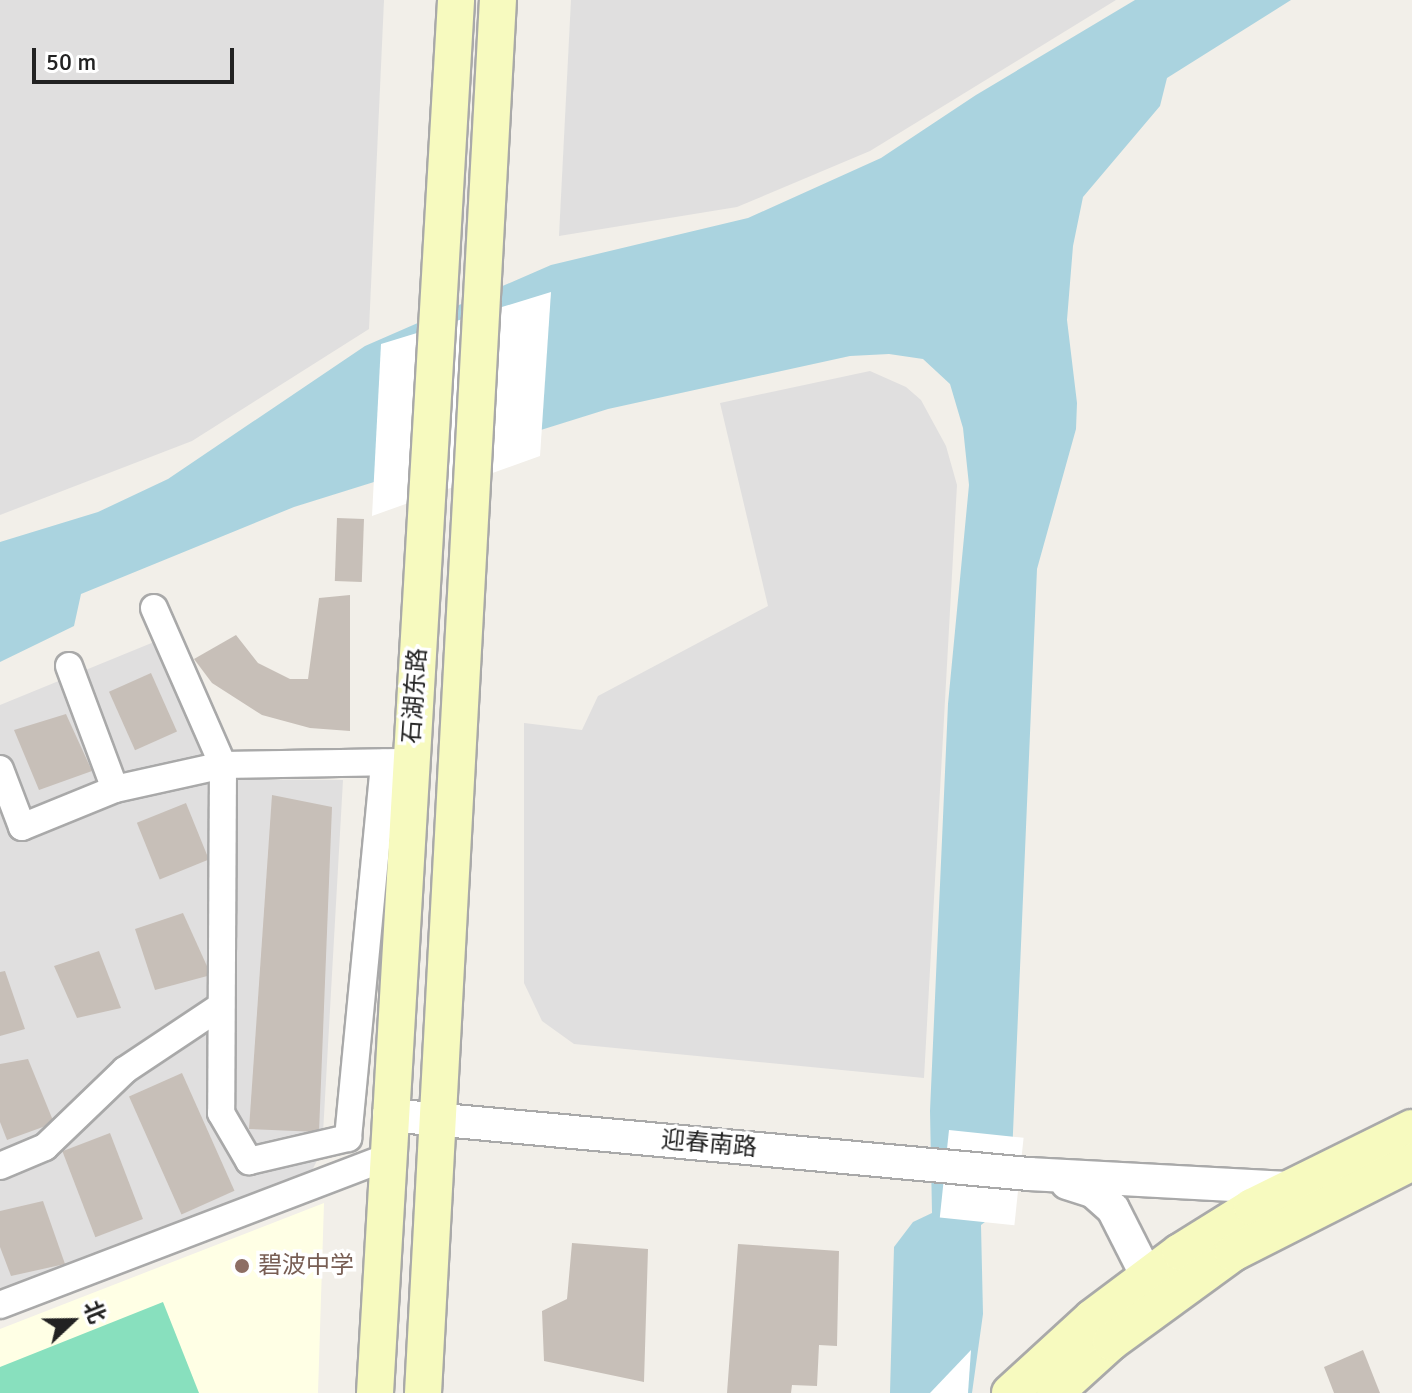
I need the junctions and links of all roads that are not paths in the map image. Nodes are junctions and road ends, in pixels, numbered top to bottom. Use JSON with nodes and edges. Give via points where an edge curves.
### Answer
{"nodes":[{"id":1,"x":456,"y":0,"type":"edge"},
{"id":2,"x":498,"y":0,"type":"edge"},
{"id":3,"x":154,"y":608,"type":"dead end"},
{"id":4,"x":69,"y":666,"type":"dead end"},
{"id":5,"x":397,"y":762,"type":"junction"},
{"id":6,"x":223,"y":765,"type":"junction"},
{"id":7,"x":0,"y":769,"type":"edge"},
{"id":8,"x":115,"y":789,"type":"junction"},
{"id":9,"x":11,"y":831,"type":"edge"},
{"id":10,"x":221,"y":1006,"type":"junction"},
{"id":11,"x":389,"y":1115,"type":"junction"},
{"id":12,"x":437,"y":1118,"type":"junction"},
{"id":13,"x":1412,"y":1128,"type":"edge"},
{"id":14,"x":387,"y":1157,"type":"junction"},
{"id":15,"x":1412,"y":1162,"type":"edge"},
{"id":16,"x":0,"y":1166,"type":"edge"},
{"id":17,"x":1029,"y":1174,"type":"junction"},
{"id":18,"x":1288,"y":1188,"type":"junction"},
{"id":19,"x":1147,"y":1276,"type":"junction"},
{"id":20,"x":0,"y":1305,"type":"edge"},
{"id":21,"x":375,"y":1393,"type":"edge"},
{"id":22,"x":423,"y":1393,"type":"edge"},
{"id":23,"x":1010,"y":1393,"type":"edge"},
{"id":24,"x":1055,"y":1393,"type":"edge"}],
"edges":[{"from":1,"to":5,"type":"main road","name":"石湖东路"},
{"from":2,"to":12,"type":"main road","name":"石湖东路"},
{"from":3,"to":6,"type":"street"},
{"from":4,"to":8,"type":"street"},
{"from":5,"to":6,"type":"street"},
{"from":5,"to":10,"type":"street","via":[[348,1138],[249,1161],[221,1113]]},
{"from":5,"to":11,"type":"main road","name":"石湖东路"},
{"from":6,"to":8,"type":"street"},
{"from":6,"to":10,"type":"street"},
{"from":7,"to":9,"type":"street"},
{"from":8,"to":9,"type":"street"},
{"from":10,"to":16,"type":"street","via":[[125,1070],[45,1147]]},
{"from":11,"to":12,"type":"street","name":"迎春南路"},
{"from":11,"to":14,"type":"main road","name":"石湖东路"},
{"from":12,"to":17,"type":"street","name":"迎春南路"},
{"from":12,"to":22,"type":"main road","name":"石湖东路"},
{"from":13,"to":18,"type":"main road"},
{"from":14,"to":20,"type":"street"},
{"from":14,"to":21,"type":"main road","name":"石湖东路"},
{"from":15,"to":24,"type":"main road","via":[[1233,1253],[1111,1342]]},
{"from":17,"to":18,"type":"street"},
{"from":17,"to":19,"type":"street","via":[[1101,1197],[1123,1226]]},
{"from":18,"to":19,"type":"main road","via":[[1217,1227]]},
{"from":19,"to":23,"type":"main road"}]}
